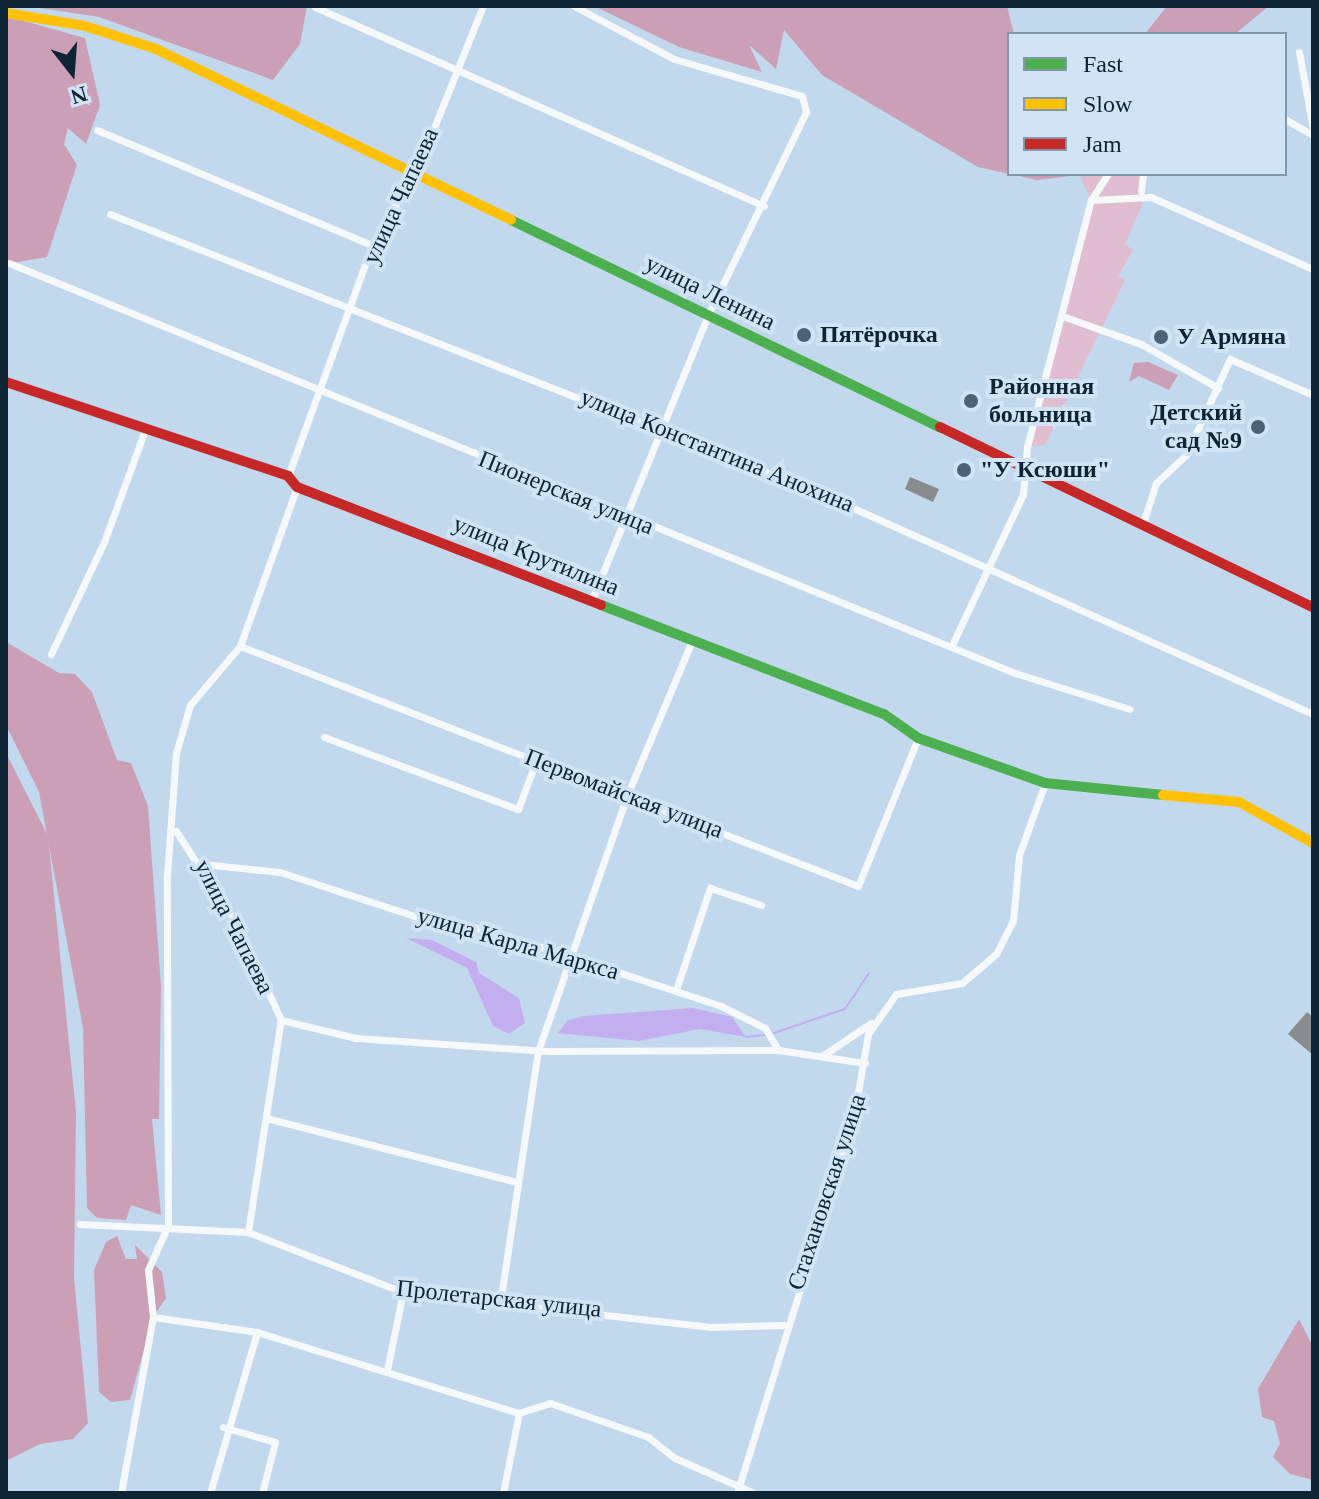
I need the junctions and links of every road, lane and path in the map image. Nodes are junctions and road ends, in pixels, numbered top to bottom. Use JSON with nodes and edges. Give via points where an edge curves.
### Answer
{"nodes":[{"id":1,"x":483,"y":6,"type":"edge"},
{"id":2,"x":574,"y":6,"type":"edge"},
{"id":3,"x":315,"y":7,"type":"edge"},
{"id":4,"x":6,"y":13,"type":"edge"},
{"id":5,"x":1299,"y":52,"type":"dead end"},
{"id":6,"x":457,"y":72,"type":"junction"},
{"id":7,"x":1287,"y":120,"type":"edge"},
{"id":8,"x":1313,"y":128,"type":"edge"},
{"id":9,"x":97,"y":130,"type":"dead end"},
{"id":10,"x":1313,"y":135,"type":"edge"},
{"id":11,"x":411,"y":174,"type":"junction"},
{"id":12,"x":1107,"y":176,"type":"edge"},
{"id":13,"x":1143,"y":176,"type":"edge"},
{"id":14,"x":1141,"y":191,"type":"dead end"},
{"id":15,"x":1091,"y":200,"type":"junction"},
{"id":16,"x":764,"y":206,"type":"junction"},
{"id":17,"x":110,"y":214,"type":"dead end"},
{"id":18,"x":372,"y":245,"type":"junction"},
{"id":19,"x":9,"y":263,"type":"dead end"},
{"id":20,"x":1313,"y":269,"type":"edge"},
{"id":21,"x":351,"y":312,"type":"junction"},
{"id":22,"x":708,"y":315,"type":"junction"},
{"id":23,"x":1065,"y":317,"type":"junction"},
{"id":24,"x":6,"y":382,"type":"edge"},
{"id":25,"x":1218,"y":388,"type":"junction"},
{"id":26,"x":319,"y":392,"type":"junction"},
{"id":27,"x":1313,"y":395,"type":"edge"},
{"id":28,"x":664,"y":429,"type":"junction"},
{"id":29,"x":145,"y":430,"type":"junction"},
{"id":30,"x":1025,"y":466,"type":"junction"},
{"id":31,"x":288,"y":476,"type":"junction"},
{"id":32,"x":297,"y":487,"type":"junction"},
{"id":33,"x":626,"y":517,"type":"junction"},
{"id":34,"x":1144,"y":520,"type":"junction"},
{"id":35,"x":985,"y":565,"type":"junction"},
{"id":36,"x":591,"y":601,"type":"junction"},
{"id":37,"x":1313,"y":607,"type":"edge"},
{"id":38,"x":692,"y":641,"type":"junction"},
{"id":39,"x":952,"y":645,"type":"junction"},
{"id":40,"x":240,"y":646,"type":"junction"},
{"id":41,"x":51,"y":654,"type":"dead end"},
{"id":42,"x":1129,"y":709,"type":"dead end"},
{"id":43,"x":1313,"y":714,"type":"edge"},
{"id":44,"x":324,"y":737,"type":"dead end"},
{"id":45,"x":918,"y":738,"type":"junction"},
{"id":46,"x":536,"y":761,"type":"junction"},
{"id":47,"x":1045,"y":783,"type":"junction"},
{"id":48,"x":628,"y":793,"type":"junction"},
{"id":49,"x":176,"y":831,"type":"junction"},
{"id":50,"x":1313,"y":843,"type":"edge"},
{"id":51,"x":203,"y":864,"type":"junction"},
{"id":52,"x":761,"y":905,"type":"dead end"},
{"id":53,"x":571,"y":957,"type":"junction"},
{"id":54,"x":676,"y":990,"type":"junction"},
{"id":55,"x":876,"y":1019,"type":"junction"},
{"id":56,"x":281,"y":1020,"type":"junction"},
{"id":57,"x":778,"y":1050,"type":"junction"},
{"id":58,"x":538,"y":1051,"type":"junction"},
{"id":59,"x":820,"y":1057,"type":"junction"},
{"id":60,"x":865,"y":1063,"type":"junction"},
{"id":61,"x":266,"y":1118,"type":"junction"},
{"id":62,"x":518,"y":1182,"type":"junction"},
{"id":63,"x":80,"y":1224,"type":"dead end"},
{"id":64,"x":168,"y":1225,"type":"junction"},
{"id":65,"x":248,"y":1232,"type":"junction"},
{"id":66,"x":403,"y":1292,"type":"junction"},
{"id":67,"x":500,"y":1304,"type":"junction"},
{"id":68,"x":153,"y":1317,"type":"junction"},
{"id":69,"x":784,"y":1325,"type":"junction"},
{"id":70,"x":257,"y":1332,"type":"junction"},
{"id":71,"x":387,"y":1370,"type":"junction"},
{"id":72,"x":519,"y":1413,"type":"junction"},
{"id":73,"x":223,"y":1427,"type":"junction"},
{"id":74,"x":738,"y":1490,"type":"edge"},
{"id":75,"x":121,"y":1493,"type":"edge"},
{"id":76,"x":210,"y":1493,"type":"edge"},
{"id":77,"x":262,"y":1493,"type":"edge"},
{"id":78,"x":503,"y":1493,"type":"edge"},
{"id":79,"x":754,"y":1493,"type":"edge"}],
"edges":[{"from":1,"to":6,"type":"street","name":"улица Чапаева"},
{"from":2,"to":16,"type":"street","via":[[674,59],[802,96],[806,112]]},
{"from":3,"to":6,"type":"street"},
{"from":4,"to":11,"type":"main road","name":"улица Ленина","via":[[85,26],[156,49]]},
{"from":5,"to":8,"type":"street"},
{"from":6,"to":11,"type":"street","name":"улица Чапаева"},
{"from":6,"to":16,"type":"street"},
{"from":7,"to":10,"type":"street"},
{"from":9,"to":18,"type":"street"},
{"from":11,"to":18,"type":"street","name":"улица Чапаева"},
{"from":11,"to":22,"type":"main road","name":"улица Ленина"},
{"from":12,"to":15,"type":"street"},
{"from":13,"to":14,"type":"street"},
{"from":15,"to":20,"type":"street","via":[[1151,197]]},
{"from":15,"to":23,"type":"street"},
{"from":16,"to":22,"type":"street"},
{"from":17,"to":21,"type":"street","name":"улица Константина Анохина"},
{"from":18,"to":21,"type":"street","name":"улица Чапаева"},
{"from":19,"to":26,"type":"street","name":"Пионерская улица"},
{"from":21,"to":26,"type":"street","name":"улица Чапаева"},
{"from":21,"to":28,"type":"street","name":"улица Константина Анохина"},
{"from":22,"to":28,"type":"street"},
{"from":22,"to":30,"type":"main road","name":"улица Ленина"},
{"from":23,"to":25,"type":"street","via":[[1141,344]]},
{"from":23,"to":30,"type":"street"},
{"from":24,"to":29,"type":"main road"},
{"from":25,"to":27,"type":"street","via":[[1230,359]]},
{"from":25,"to":34,"type":"street","via":[[1186,455],[1156,483]]},
{"from":26,"to":31,"type":"street","name":"улица Чапаева"},
{"from":26,"to":33,"type":"street","name":"Пионерская улица"},
{"from":28,"to":33,"type":"street"},
{"from":28,"to":35,"type":"street","name":"улица Константина Анохина"},
{"from":29,"to":31,"type":"main road"},
{"from":29,"to":41,"type":"street","via":[[104,542]]},
{"from":30,"to":34,"type":"main road","name":"улица Ленина"},
{"from":30,"to":35,"type":"street","via":[[1023,494]]},
{"from":31,"to":32,"type":"main road","name":"улица Крутилина"},
{"from":32,"to":36,"type":"main road","name":"улица Крутилина"},
{"from":32,"to":40,"type":"street"},
{"from":33,"to":36,"type":"street"},
{"from":33,"to":39,"type":"street","name":"Пионерская улица"},
{"from":34,"to":37,"type":"main road","name":"улица Ленина"},
{"from":35,"to":39,"type":"street"},
{"from":35,"to":43,"type":"street","name":"улица Константина Анохина"},
{"from":36,"to":38,"type":"main road","name":"улица Крутилина"},
{"from":38,"to":45,"type":"main road","name":"улица Крутилина","via":[[884,714]]},
{"from":38,"to":48,"type":"street"},
{"from":39,"to":42,"type":"street","name":"Пионерская улица"},
{"from":40,"to":46,"type":"street","name":"Первомайская улица"},
{"from":40,"to":49,"type":"street","via":[[190,705],[176,753]]},
{"from":44,"to":46,"type":"street","via":[[518,809]]},
{"from":45,"to":47,"type":"main road","name":"улица Крутилина"},
{"from":45,"to":48,"type":"street","name":"Первомайская улица","via":[[858,886]]},
{"from":46,"to":48,"type":"street","name":"Первомайская улица"},
{"from":47,"to":50,"type":"main road","name":"улица Крутилина","via":[[1239,802]]},
{"from":47,"to":55,"type":"street","via":[[1019,855],[1013,921],[996,954],[962,983],[896,994]]},
{"from":48,"to":53,"type":"street"},
{"from":49,"to":51,"type":"street","name":"улица Чапаева"},
{"from":49,"to":64,"type":"street","via":[[167,875]]},
{"from":51,"to":53,"type":"street","name":"улица Карла Маркса","via":[[280,872],[445,926],[486,929]]},
{"from":51,"to":56,"type":"street","name":"улица Чапаева"},
{"from":52,"to":54,"type":"street","via":[[710,888]]},
{"from":53,"to":54,"type":"street","name":"улица Карла Маркса"},
{"from":53,"to":58,"type":"street"},
{"from":54,"to":57,"type":"street","name":"улица Карла Маркса","via":[[765,1028]]},
{"from":55,"to":59,"type":"street"},
{"from":55,"to":60,"type":"street","name":"Стахановская улица"},
{"from":56,"to":58,"type":"street","via":[[356,1038]]},
{"from":56,"to":61,"type":"street"},
{"from":57,"to":58,"type":"street"},
{"from":57,"to":59,"type":"street"},
{"from":58,"to":62,"type":"street"},
{"from":59,"to":60,"type":"street"},
{"from":60,"to":69,"type":"street","name":"Стахановская улица"},
{"from":61,"to":62,"type":"street"},
{"from":61,"to":65,"type":"street"},
{"from":62,"to":67,"type":"street"},
{"from":63,"to":64,"type":"street","name":"Пролетарская улица"},
{"from":64,"to":65,"type":"street","name":"Пролетарская улица"},
{"from":64,"to":68,"type":"street","via":[[148,1270]]},
{"from":65,"to":66,"type":"street","name":"Пролетарская улица"},
{"from":66,"to":67,"type":"street","name":"Пролетарская улица"},
{"from":66,"to":71,"type":"street"},
{"from":67,"to":69,"type":"street","name":"Пролетарская улица","via":[[711,1327]]},
{"from":68,"to":70,"type":"street"},
{"from":68,"to":75,"type":"street"},
{"from":69,"to":74,"type":"street","name":"Стахановская улица"},
{"from":70,"to":71,"type":"street"},
{"from":70,"to":73,"type":"street"},
{"from":71,"to":72,"type":"street"},
{"from":72,"to":74,"type":"street","via":[[550,1403],[602,1419]]},
{"from":72,"to":78,"type":"street"},
{"from":73,"to":76,"type":"street"},
{"from":73,"to":77,"type":"street","via":[[275,1442]]},
{"from":74,"to":79,"type":"street"}]}
